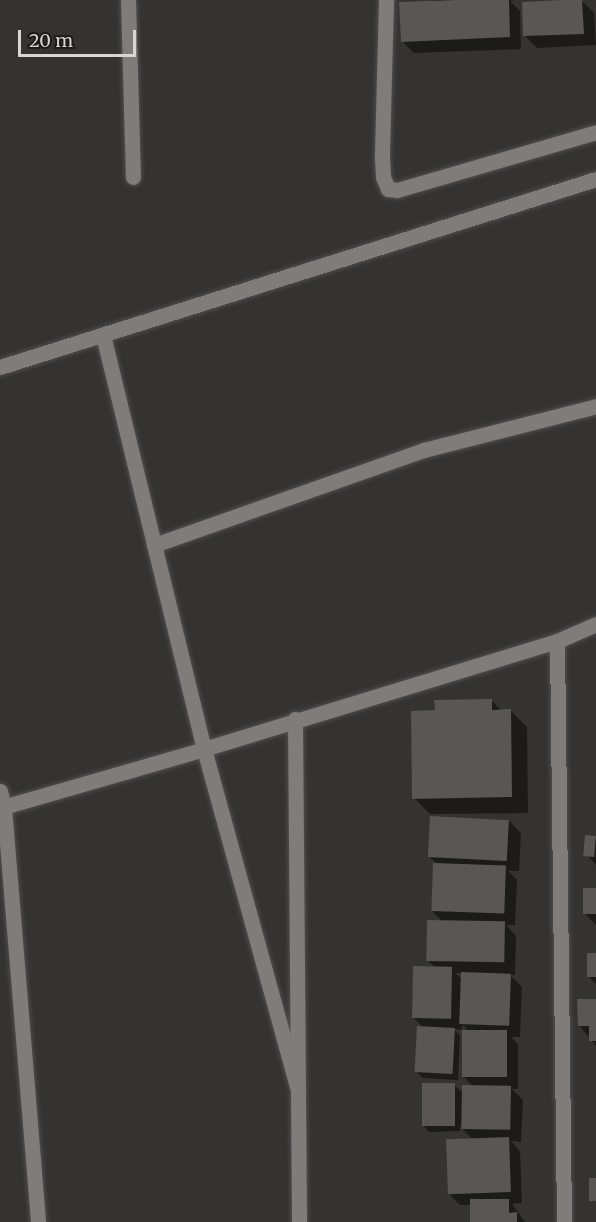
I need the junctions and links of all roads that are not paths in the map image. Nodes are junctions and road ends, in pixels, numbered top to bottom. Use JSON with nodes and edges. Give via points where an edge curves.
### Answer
{"nodes":[{"id":1,"x":128,"y":0,"type":"edge"},
{"id":2,"x":386,"y":0,"type":"edge"},
{"id":3,"x":596,"y":132,"type":"edge"},
{"id":4,"x":133,"y":177,"type":"dead end"},
{"id":5,"x":596,"y":179,"type":"edge"},
{"id":6,"x":103,"y":335,"type":"junction"},
{"id":7,"x":0,"y":367,"type":"edge"},
{"id":8,"x":596,"y":406,"type":"edge"},
{"id":9,"x":154,"y":545,"type":"junction"},
{"id":10,"x":596,"y":624,"type":"edge"},
{"id":11,"x":557,"y":641,"type":"junction"},
{"id":12,"x":295,"y":719,"type":"junction"},
{"id":13,"x":204,"y":749,"type":"junction"},
{"id":14,"x":0,"y":791,"type":"edge"},
{"id":15,"x":2,"y":807,"type":"edge"},
{"id":16,"x":298,"y":1091,"type":"junction"},
{"id":17,"x":38,"y":1222,"type":"edge"},
{"id":18,"x":299,"y":1222,"type":"edge"},
{"id":19,"x":564,"y":1222,"type":"edge"}],
"edges":[{"from":1,"to":4,"type":"street"},
{"from":2,"to":3,"type":"street","via":[[382,157],[388,189],[397,190]]},
{"from":5,"to":6,"type":"street"},
{"from":6,"to":7,"type":"street"},
{"from":6,"to":9,"type":"street"},
{"from":8,"to":9,"type":"street","via":[[424,450]]},
{"from":9,"to":13,"type":"street"},
{"from":10,"to":11,"type":"street"},
{"from":11,"to":12,"type":"street"},
{"from":11,"to":19,"type":"street"},
{"from":12,"to":13,"type":"street"},
{"from":12,"to":16,"type":"street"},
{"from":13,"to":15,"type":"street"},
{"from":13,"to":16,"type":"street"},
{"from":14,"to":15,"type":"street"},
{"from":15,"to":17,"type":"street"},
{"from":16,"to":18,"type":"street"}]}
